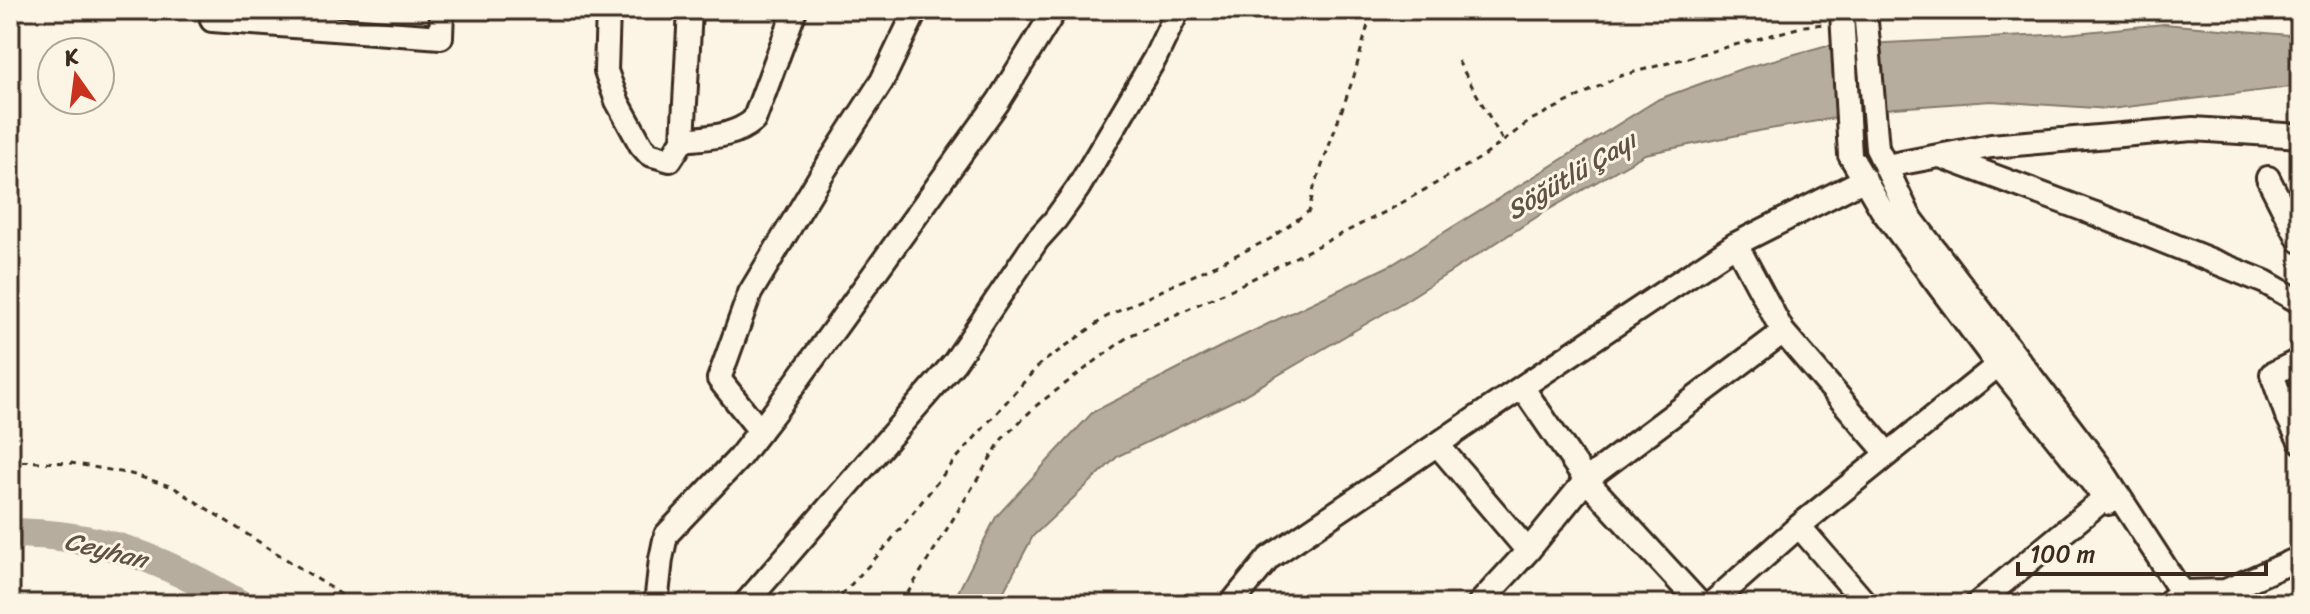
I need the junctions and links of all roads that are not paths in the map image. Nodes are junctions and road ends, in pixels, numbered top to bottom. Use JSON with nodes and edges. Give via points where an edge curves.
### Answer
{"nodes":[{"id":1,"x":442,"y":10,"type":"edge"},
{"id":2,"x":608,"y":10,"type":"edge"},
{"id":3,"x":690,"y":10,"type":"edge"},
{"id":4,"x":795,"y":10,"type":"edge"},
{"id":5,"x":916,"y":10,"type":"edge"},
{"id":6,"x":1055,"y":10,"type":"edge"},
{"id":7,"x":1178,"y":10,"type":"edge"},
{"id":8,"x":1865,"y":10,"type":"edge"},
{"id":9,"x":1838,"y":14,"type":"edge"},
{"id":10,"x":268,"y":17,"type":"edge"},
{"id":11,"x":212,"y":20,"type":"dead end"},
{"id":12,"x":2300,"y":136,"type":"edge"},
{"id":13,"x":683,"y":140,"type":"junction"},
{"id":14,"x":1939,"y":156,"type":"junction"},
{"id":15,"x":1881,"y":157,"type":"junction"},
{"id":16,"x":2268,"y":178,"type":"dead end"},
{"id":17,"x":1865,"y":179,"type":"junction"},
{"id":18,"x":2300,"y":241,"type":"edge"},
{"id":19,"x":1736,"y":244,"type":"junction"},
{"id":20,"x":2300,"y":302,"type":"edge"},
{"id":21,"x":1783,"y":332,"type":"junction"},
{"id":22,"x":2300,"y":360,"type":"edge"},
{"id":23,"x":1998,"y":365,"type":"junction"},
{"id":24,"x":1522,"y":387,"type":"junction"},
{"id":25,"x":760,"y":431,"type":"junction"},
{"id":26,"x":2300,"y":441,"type":"edge"},
{"id":27,"x":1437,"y":444,"type":"junction"},
{"id":28,"x":1888,"y":454,"type":"junction"},
{"id":29,"x":1586,"y":480,"type":"junction"},
{"id":30,"x":2105,"y":498,"type":"junction"},
{"id":31,"x":1799,"y":526,"type":"junction"},
{"id":32,"x":1528,"y":551,"type":"junction"},
{"id":33,"x":2300,"y":558,"type":"edge"},
{"id":34,"x":2179,"y":600,"type":"edge"},
{"id":35,"x":656,"y":604,"type":"edge"},
{"id":36,"x":745,"y":604,"type":"edge"},
{"id":37,"x":1231,"y":604,"type":"edge"},
{"id":38,"x":1479,"y":604,"type":"edge"},
{"id":39,"x":1700,"y":604,"type":"edge"},
{"id":40,"x":1711,"y":604,"type":"edge"},
{"id":41,"x":1866,"y":604,"type":"edge"},
{"id":42,"x":1977,"y":604,"type":"edge"}],
"edges":[{"from":1,"to":10,"type":"street","via":[[441,37]]},
{"from":2,"to":13,"type":"street","via":[[606,71],[641,145],[649,154],[670,160]]},
{"from":3,"to":13,"type":"street"},
{"from":4,"to":13,"type":"street","via":[[754,120],[733,133]]},
{"from":5,"to":25,"type":"street","via":[[882,81],[750,293],[719,379]]},
{"from":6,"to":25,"type":"street","via":[[998,102]]},
{"from":7,"to":36,"type":"street","via":[[1078,188],[954,363]]},
{"from":8,"to":15,"type":"street","bridge":true},
{"from":9,"to":17,"type":"street","bridge":true,"via":[[1850,155]]},
{"from":10,"to":11,"type":"street"},
{"from":12,"to":14,"type":"street","via":[[2193,129],[1991,146]]},
{"from":14,"to":15,"type":"street"},
{"from":14,"to":20,"type":"street","via":[[2251,276]]},
{"from":15,"to":34,"type":"street","via":[[1909,216],[2100,467]]},
{"from":16,"to":18,"type":"street"},
{"from":17,"to":19,"type":"street"},
{"from":17,"to":23,"type":"street","via":[[1882,210]]},
{"from":19,"to":21,"type":"street"},
{"from":19,"to":24,"type":"street"},
{"from":21,"to":28,"type":"street"},
{"from":21,"to":29,"type":"street"},
{"from":22,"to":26,"type":"street","via":[[2272,374]]},
{"from":23,"to":28,"type":"street"},
{"from":23,"to":30,"type":"street"},
{"from":24,"to":27,"type":"street"},
{"from":24,"to":29,"type":"street"},
{"from":25,"to":35,"type":"street","via":[[666,535]]},
{"from":27,"to":32,"type":"street"},
{"from":27,"to":37,"type":"street","via":[[1269,558]]},
{"from":28,"to":31,"type":"street"},
{"from":29,"to":32,"type":"street"},
{"from":29,"to":39,"type":"street"},
{"from":30,"to":34,"type":"street"},
{"from":30,"to":42,"type":"street"},
{"from":31,"to":40,"type":"street"},
{"from":31,"to":41,"type":"street"},
{"from":32,"to":38,"type":"street"},
{"from":33,"to":34,"type":"street","via":[[2225,591]]}]}
